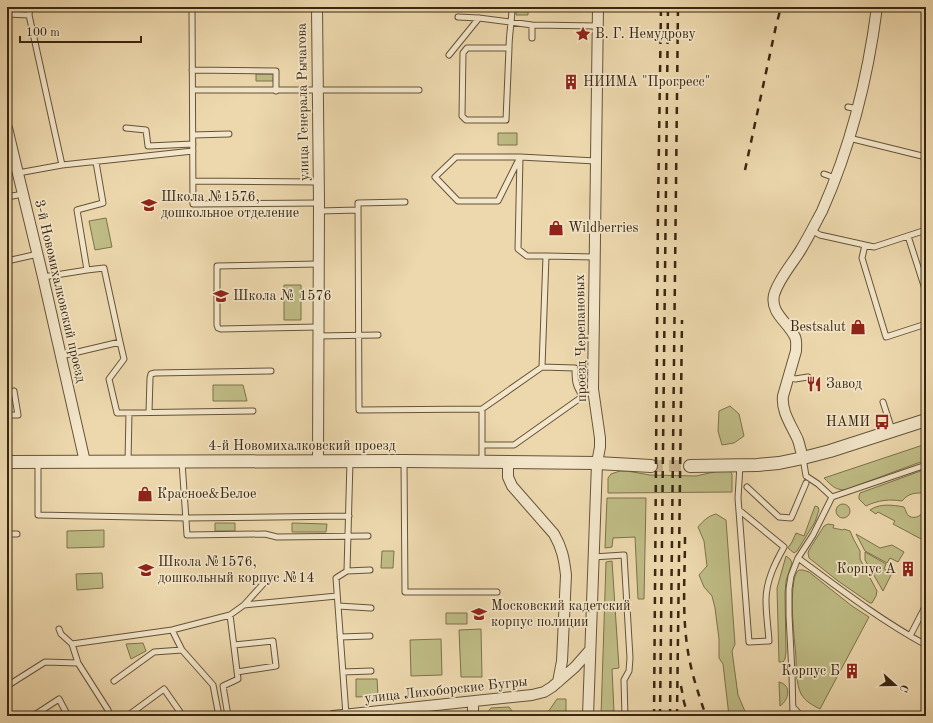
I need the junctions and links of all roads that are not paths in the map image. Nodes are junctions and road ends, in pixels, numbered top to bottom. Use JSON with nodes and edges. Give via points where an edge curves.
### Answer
{"nodes":[{"id":1,"x":30,"y":7,"type":"edge"},
{"id":2,"x":192,"y":7,"type":"edge"},
{"id":3,"x":317,"y":7,"type":"edge"},
{"id":4,"x":512,"y":7,"type":"edge"},
{"id":5,"x":598,"y":7,"type":"edge"},
{"id":6,"x":877,"y":7,"type":"edge"},
{"id":7,"x":7,"y":14,"type":"edge"},
{"id":8,"x":29,"y":15,"type":"junction"},
{"id":9,"x":458,"y":17,"type":"dead end"},
{"id":10,"x":479,"y":18,"type":"junction"},
{"id":11,"x":512,"y":23,"type":"junction"},
{"id":12,"x":532,"y":25,"type":"junction"},
{"id":13,"x":598,"y":26,"type":"junction"},
{"id":14,"x":532,"y":38,"type":"dead end"},
{"id":15,"x":509,"y":48,"type":"junction"},
{"id":16,"x":449,"y":55,"type":"dead end"},
{"id":17,"x":192,"y":70,"type":"junction"},
{"id":18,"x":193,"y":90,"type":"junction"},
{"id":19,"x":317,"y":90,"type":"junction"},
{"id":20,"x":420,"y":90,"type":"dead end"},
{"id":21,"x":276,"y":91,"type":"junction"},
{"id":22,"x":7,"y":128,"type":"edge"},
{"id":23,"x":126,"y":128,"type":"dead end"},
{"id":24,"x":229,"y":134,"type":"dead end"},
{"id":25,"x":193,"y":135,"type":"junction"},
{"id":26,"x":849,"y":138,"type":"junction"},
{"id":27,"x":193,"y":144,"type":"junction"},
{"id":28,"x":193,"y":151,"type":"junction"},
{"id":29,"x":926,"y":157,"type":"edge"},
{"id":30,"x":520,"y":158,"type":"junction"},
{"id":31,"x":596,"y":161,"type":"junction"},
{"id":32,"x":96,"y":162,"type":"junction"},
{"id":33,"x":62,"y":165,"type":"junction"},
{"id":34,"x":18,"y":173,"type":"junction"},
{"id":35,"x":824,"y":174,"type":"dead end"},
{"id":36,"x":835,"y":178,"type":"junction"},
{"id":37,"x":193,"y":181,"type":"junction"},
{"id":38,"x":318,"y":182,"type":"junction"},
{"id":39,"x":23,"y":194,"type":"junction"},
{"id":40,"x":7,"y":197,"type":"edge"},
{"id":41,"x":405,"y":202,"type":"dead end"},
{"id":42,"x":318,"y":207,"type":"junction"},
{"id":43,"x":358,"y":210,"type":"junction"},
{"id":44,"x":811,"y":230,"type":"junction"},
{"id":45,"x":926,"y":230,"type":"edge"},
{"id":46,"x":908,"y":236,"type":"junction"},
{"id":47,"x":865,"y":245,"type":"junction"},
{"id":48,"x":38,"y":254,"type":"junction"},
{"id":49,"x":546,"y":256,"type":"junction"},
{"id":50,"x":594,"y":257,"type":"junction"},
{"id":51,"x":7,"y":261,"type":"edge"},
{"id":52,"x":318,"y":264,"type":"junction"},
{"id":53,"x":88,"y":270,"type":"junction"},
{"id":54,"x":43,"y":277,"type":"junction"},
{"id":55,"x":926,"y":292,"type":"edge"},
{"id":56,"x":926,"y":324,"type":"edge"},
{"id":57,"x":318,"y":331,"type":"junction"},
{"id":58,"x":359,"y":335,"type":"junction"},
{"id":59,"x":378,"y":335,"type":"dead end"},
{"id":60,"x":120,"y":342,"type":"junction"},
{"id":61,"x":61,"y":356,"type":"junction"},
{"id":62,"x":542,"y":367,"type":"junction"},
{"id":63,"x":271,"y":371,"type":"dead end"},
{"id":64,"x":808,"y":377,"type":"dead end"},
{"id":65,"x":788,"y":378,"type":"junction"},
{"id":66,"x":593,"y":389,"type":"junction"},
{"id":67,"x":14,"y":392,"type":"dead end"},
{"id":68,"x":583,"y":397,"type":"junction"},
{"id":69,"x":884,"y":402,"type":"dead end"},
{"id":70,"x":482,"y":409,"type":"junction"},
{"id":71,"x":253,"y":411,"type":"dead end"},
{"id":72,"x":149,"y":412,"type":"junction"},
{"id":73,"x":129,"y":413,"type":"junction"},
{"id":74,"x":7,"y":415,"type":"edge"},
{"id":75,"x":926,"y":420,"type":"edge"},
{"id":76,"x":893,"y":431,"type":"junction"},
{"id":77,"x":482,"y":446,"type":"junction"},
{"id":78,"x":803,"y":458,"type":"junction"},
{"id":79,"x":318,"y":461,"type":"junction"},
{"id":80,"x":350,"y":461,"type":"junction"},
{"id":81,"x":404,"y":461,"type":"junction"},
{"id":82,"x":7,"y":462,"type":"edge"},
{"id":83,"x":38,"y":462,"type":"junction"},
{"id":84,"x":85,"y":462,"type":"junction"},
{"id":85,"x":128,"y":462,"type":"junction"},
{"id":86,"x":182,"y":462,"type":"junction"},
{"id":87,"x":482,"y":462,"type":"junction"},
{"id":88,"x":508,"y":462,"type":"junction"},
{"id":89,"x":597,"y":463,"type":"junction"},
{"id":90,"x":740,"y":465,"type":"junction"},
{"id":91,"x":926,"y":465,"type":"edge"},
{"id":92,"x":651,"y":466,"type":"tunnel mouth"},
{"id":93,"x":690,"y":466,"type":"tunnel mouth"},
{"id":94,"x":806,"y":483,"type":"dead end"},
{"id":95,"x":748,"y":487,"type":"dead end"},
{"id":96,"x":832,"y":497,"type":"junction"},
{"id":97,"x":739,"y":510,"type":"junction"},
{"id":98,"x":348,"y":516,"type":"junction"},
{"id":99,"x":186,"y":518,"type":"junction"},
{"id":100,"x":7,"y":534,"type":"edge"},
{"id":101,"x":17,"y":534,"type":"dead end"},
{"id":102,"x":348,"y":536,"type":"junction"},
{"id":103,"x":368,"y":536,"type":"dead end"},
{"id":104,"x":593,"y":558,"type":"junction"},
{"id":105,"x":798,"y":558,"type":"junction"},
{"id":106,"x":370,"y":570,"type":"dead end"},
{"id":107,"x":347,"y":571,"type":"junction"},
{"id":108,"x":264,"y":583,"type":"dead end"},
{"id":109,"x":497,"y":592,"type":"dead end"},
{"id":110,"x":337,"y":596,"type":"junction"},
{"id":111,"x":244,"y":605,"type":"junction"},
{"id":112,"x":926,"y":605,"type":"edge"},
{"id":113,"x":338,"y":606,"type":"junction"},
{"id":114,"x":371,"y":608,"type":"dead end"},
{"id":115,"x":230,"y":615,"type":"junction"},
{"id":116,"x":59,"y":629,"type":"dead end"},
{"id":117,"x":172,"y":630,"type":"junction"},
{"id":118,"x":370,"y":636,"type":"dead end"},
{"id":119,"x":910,"y":636,"type":"junction"},
{"id":120,"x":340,"y":637,"type":"junction"},
{"id":121,"x":72,"y":644,"type":"junction"},
{"id":122,"x":234,"y":645,"type":"junction"},
{"id":123,"x":926,"y":645,"type":"edge"},
{"id":124,"x":182,"y":650,"type":"junction"},
{"id":125,"x":590,"y":650,"type":"junction"},
{"id":126,"x":78,"y":663,"type":"junction"},
{"id":127,"x":371,"y":671,"type":"dead end"},
{"id":128,"x":237,"y":672,"type":"junction"},
{"id":129,"x":342,"y":672,"type":"junction"},
{"id":130,"x":114,"y":681,"type":"dead end"},
{"id":131,"x":558,"y":682,"type":"junction"},
{"id":132,"x":7,"y":686,"type":"edge"},
{"id":133,"x":473,"y":702,"type":"junction"},
{"id":134,"x":7,"y":704,"type":"edge"},
{"id":135,"x":793,"y":707,"type":"junction"},
{"id":136,"x":180,"y":712,"type":"dead end"},
{"id":137,"x":346,"y":714,"type":"junction"},
{"id":138,"x":9,"y":716,"type":"edge"},
{"id":139,"x":33,"y":716,"type":"edge"},
{"id":140,"x":68,"y":716,"type":"edge"},
{"id":141,"x":110,"y":716,"type":"edge"},
{"id":142,"x":130,"y":716,"type":"edge"},
{"id":143,"x":219,"y":716,"type":"edge"},
{"id":144,"x":228,"y":716,"type":"edge"},
{"id":145,"x":333,"y":716,"type":"edge"},
{"id":146,"x":473,"y":716,"type":"edge"},
{"id":147,"x":588,"y":716,"type":"edge"},
{"id":148,"x":624,"y":716,"type":"edge"},
{"id":149,"x":793,"y":716,"type":"edge"},
{"id":150,"x":801,"y":716,"type":"edge"}],
"edges":[{"from":1,"to":8,"type":"lane"},
{"from":2,"to":17,"type":"lane"},
{"from":3,"to":19,"type":"street","name":"улица Генерала Рычагова"},
{"from":4,"to":11,"type":"lane"},
{"from":5,"to":13,"type":"street","name":"проезд Черепановых"},
{"from":6,"to":26,"type":"street","via":[[874,31],[853,108]]},
{"from":7,"to":8,"type":"lane"},
{"from":8,"to":33,"type":"lane"},
{"from":9,"to":10,"type":"lane"},
{"from":10,"to":11,"type":"lane"},
{"from":10,"to":16,"type":"lane"},
{"from":11,"to":12,"type":"lane"},
{"from":11,"to":15,"type":"lane"},
{"from":12,"to":13,"type":"lane"},
{"from":12,"to":14,"type":"lane"},
{"from":13,"to":31,"type":"street","name":"проезд Черепановых"},
{"from":15,"to":15,"type":"lane","via":[[506,120],[466,120],[462,116],[463,53],[467,48]]},
{"from":17,"to":18,"type":"lane"},
{"from":17,"to":21,"type":"lane","via":[[276,70]]},
{"from":18,"to":21,"type":"lane"},
{"from":18,"to":25,"type":"lane"},
{"from":19,"to":20,"type":"lane"},
{"from":19,"to":21,"type":"lane"},
{"from":19,"to":38,"type":"street","name":"улица Генерала Рычагова"},
{"from":22,"to":34,"type":"street","name":"3-й Новомихалковский проезд"},
{"from":23,"to":27,"type":"lane","via":[[146,130],[148,146]]},
{"from":24,"to":25,"type":"lane"},
{"from":25,"to":27,"type":"lane"},
{"from":26,"to":29,"type":"lane"},
{"from":26,"to":36,"type":"street"},
{"from":27,"to":28,"type":"lane"},
{"from":28,"to":32,"type":"lane"},
{"from":28,"to":37,"type":"lane"},
{"from":30,"to":30,"type":"lane","via":[[456,158],[435,177],[458,201],[498,201]]},
{"from":30,"to":31,"type":"lane"},
{"from":30,"to":49,"type":"lane","via":[[518,249],[527,256]]},
{"from":31,"to":50,"type":"street","name":"проезд Черепановых"},
{"from":32,"to":33,"type":"lane"},
{"from":32,"to":53,"type":"lane","via":[[103,203],[76,210]]},
{"from":33,"to":34,"type":"lane"},
{"from":34,"to":39,"type":"street","name":"3-й Новомихалковский проезд"},
{"from":35,"to":36,"type":"lane"},
{"from":36,"to":44,"type":"street"},
{"from":37,"to":38,"type":"lane"},
{"from":37,"to":42,"type":"lane","via":[[194,204]]},
{"from":38,"to":42,"type":"street","name":"улица Генерала Рычагова"},
{"from":39,"to":40,"type":"lane"},
{"from":39,"to":48,"type":"street","name":"3-й Новомихалковский проезд"},
{"from":41,"to":43,"type":"lane","via":[[358,203]]},
{"from":42,"to":43,"type":"lane"},
{"from":42,"to":52,"type":"street","name":"улица Генерала Рычагова"},
{"from":43,"to":58,"type":"lane"},
{"from":44,"to":47,"type":"lane","via":[[820,235]]},
{"from":44,"to":65,"type":"street","via":[[779,284],[773,300],[773,306],[795,337],[797,344]]},
{"from":45,"to":46,"type":"lane"},
{"from":46,"to":47,"type":"lane","via":[[874,247]]},
{"from":46,"to":55,"type":"lane"},
{"from":47,"to":56,"type":"lane","via":[[862,258],[886,337]]},
{"from":48,"to":51,"type":"lane"},
{"from":48,"to":54,"type":"street","name":"3-й Новомихалковский проезд"},
{"from":49,"to":50,"type":"lane"},
{"from":49,"to":62,"type":"lane"},
{"from":50,"to":66,"type":"street","name":"проезд Черепановых"},
{"from":52,"to":57,"type":"street","name":"улица Генерала Рычагова"},
{"from":52,"to":57,"type":"lane","via":[[216,266],[218,328]]},
{"from":53,"to":54,"type":"lane"},
{"from":53,"to":60,"type":"lane","via":[[104,268]]},
{"from":54,"to":61,"type":"street","name":"3-й Новомихалковский проезд"},
{"from":57,"to":58,"type":"lane"},
{"from":57,"to":79,"type":"street","name":"улица Генерала Рычагова"},
{"from":58,"to":59,"type":"lane"},
{"from":58,"to":70,"type":"lane","via":[[359,410]]},
{"from":60,"to":61,"type":"lane"},
{"from":60,"to":73,"type":"lane","via":[[124,359],[109,379],[117,413]]},
{"from":61,"to":84,"type":"street","name":"3-й Новомихалковский проезд"},
{"from":62,"to":68,"type":"lane","via":[[575,368],[577,389]]},
{"from":62,"to":70,"type":"lane"},
{"from":63,"to":72,"type":"lane","via":[[151,374]]},
{"from":64,"to":65,"type":"lane"},
{"from":65,"to":78,"type":"street","via":[[782,402]]},
{"from":66,"to":68,"type":"lane"},
{"from":66,"to":89,"type":"street","name":"проезд Черепановых","via":[[600,442]]},
{"from":67,"to":74,"type":"lane","via":[[18,415]]},
{"from":68,"to":77,"type":"lane","via":[[514,445]]},
{"from":69,"to":76,"type":"lane"},
{"from":70,"to":77,"type":"lane"},
{"from":71,"to":72,"type":"lane"},
{"from":72,"to":73,"type":"lane"},
{"from":73,"to":85,"type":"lane"},
{"from":75,"to":76,"type":"street"},
{"from":76,"to":78,"type":"street"},
{"from":77,"to":87,"type":"lane"},
{"from":78,"to":90,"type":"street","via":[[779,463]]},
{"from":78,"to":96,"type":"lane","via":[[806,476]]},
{"from":79,"to":80,"type":"street","name":"4-й Новомихалковский проезд"},
{"from":79,"to":86,"type":"street","name":"4-й Новомихалковский проезд"},
{"from":80,"to":81,"type":"street","name":"4-й Новомихалковский проезд"},
{"from":80,"to":98,"type":"lane"},
{"from":81,"to":87,"type":"street","name":"4-й Новомихалковский проезд"},
{"from":81,"to":109,"type":"lane","via":[[405,592]]},
{"from":82,"to":83,"type":"street","name":"4-й Новомихалковский проезд"},
{"from":83,"to":84,"type":"street","name":"4-й Новомихалковский проезд"},
{"from":83,"to":99,"type":"lane","via":[[38,515]]},
{"from":84,"to":85,"type":"street","name":"4-й Новомихалковский проезд"},
{"from":85,"to":86,"type":"street","name":"4-й Новомихалковский проезд"},
{"from":86,"to":99,"type":"lane"},
{"from":87,"to":88,"type":"street","name":"4-й Новомихалковский проезд"},
{"from":88,"to":89,"type":"street","name":"4-й Новомихалковский проезд"},
{"from":88,"to":131,"type":"street","via":[[508,477],[512,486],[554,534],[563,552],[566,575],[562,661]]},
{"from":89,"to":92,"type":"street","name":"4-й Новомихалковский проезд"},
{"from":89,"to":104,"type":"street","name":"проезд Черепановых"},
{"from":90,"to":93,"type":"street"},
{"from":90,"to":97,"type":"lane"},
{"from":91,"to":96,"type":"lane"},
{"from":94,"to":95,"type":"lane","via":[[790,518],[779,517]]},
{"from":96,"to":105,"type":"lane"},
{"from":97,"to":97,"type":"lane","via":[[748,642],[769,641],[766,599],[774,565],[784,547]]},
{"from":98,"to":99,"type":"lane"},
{"from":98,"to":102,"type":"lane"},
{"from":99,"to":102,"type":"lane","via":[[186,534]]},
{"from":100,"to":101,"type":"lane"},
{"from":102,"to":103,"type":"lane"},
{"from":102,"to":107,"type":"lane"},
{"from":104,"to":125,"type":"street","name":"проезд Черепановых"},
{"from":104,"to":148,"type":"lane","via":[[624,555],[630,658],[629,671],[624,680]]},
{"from":105,"to":119,"type":"lane","via":[[858,603]]},
{"from":105,"to":135,"type":"lane","via":[[790,576],[789,589]]},
{"from":106,"to":107,"type":"lane"},
{"from":107,"to":110,"type":"lane","via":[[336,578]]},
{"from":108,"to":111,"type":"lane"},
{"from":110,"to":111,"type":"lane"},
{"from":110,"to":113,"type":"lane"},
{"from":111,"to":115,"type":"lane"},
{"from":112,"to":119,"type":"lane"},
{"from":113,"to":114,"type":"lane"},
{"from":113,"to":120,"type":"lane"},
{"from":115,"to":117,"type":"lane"},
{"from":115,"to":122,"type":"lane"},
{"from":116,"to":121,"type":"lane"},
{"from":117,"to":121,"type":"lane"},
{"from":117,"to":124,"type":"lane"},
{"from":118,"to":120,"type":"lane"},
{"from":119,"to":123,"type":"lane"},
{"from":120,"to":129,"type":"lane"},
{"from":121,"to":126,"type":"lane"},
{"from":122,"to":128,"type":"lane"},
{"from":122,"to":128,"type":"lane","via":[[273,641],[276,666]]},
{"from":124,"to":130,"type":"lane","via":[[154,652]]},
{"from":124,"to":143,"type":"lane","via":[[213,685]]},
{"from":125,"to":131,"type":"street","name":"улица Лихоборские Бугры","via":[[576,668]]},
{"from":125,"to":147,"type":"street","name":"проезд Черепановых"},
{"from":126,"to":132,"type":"lane","via":[[45,662]]},
{"from":126,"to":141,"type":"lane"},
{"from":127,"to":129,"type":"lane"},
{"from":128,"to":144,"type":"lane","via":[[238,679],[223,686]]},
{"from":129,"to":137,"type":"lane"},
{"from":131,"to":133,"type":"street","name":"улица Лихоборские Бугры","via":[[538,694]]},
{"from":133,"to":137,"type":"street","name":"улица Лихоборские Бугры"},
{"from":133,"to":146,"type":"street"},
{"from":134,"to":138,"type":"lane"},
{"from":135,"to":149,"type":"lane"},
{"from":135,"to":150,"type":"lane"},
{"from":136,"to":142,"type":"lane","via":[[164,689]]},
{"from":137,"to":145,"type":"street","name":"улица Лихоборские Бугры"},
{"from":139,"to":140,"type":"lane","via":[[58,699]]}]}
